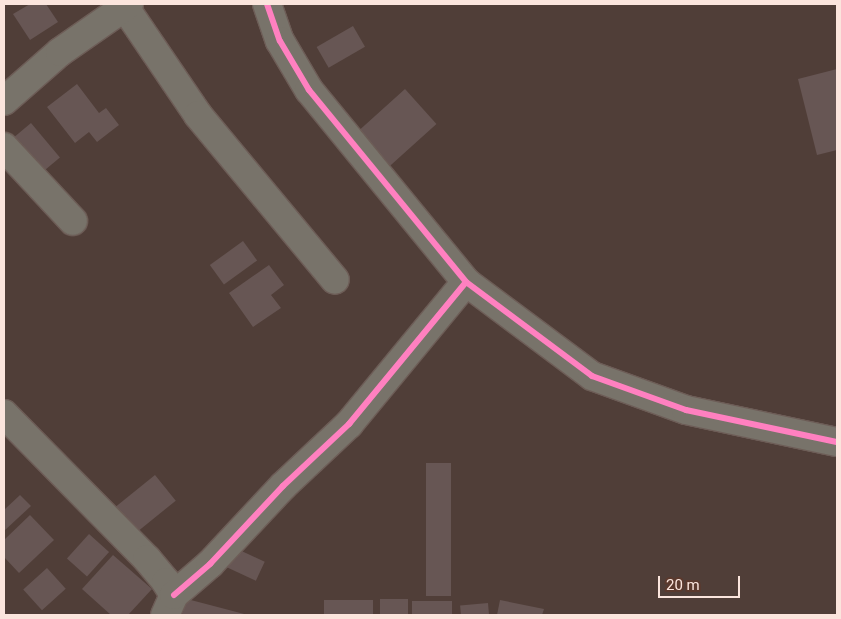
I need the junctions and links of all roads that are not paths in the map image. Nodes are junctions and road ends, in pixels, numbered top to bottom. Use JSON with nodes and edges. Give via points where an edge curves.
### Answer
{"nodes":[{"id":1,"x":267,"y":4,"type":"edge"},
{"id":2,"x":126,"y":5,"type":"edge"},
{"id":3,"x":4,"y":100,"type":"edge"},
{"id":4,"x":4,"y":147,"type":"edge"},
{"id":5,"x":73,"y":221,"type":"dead end"},
{"id":6,"x":335,"y":280,"type":"dead end"},
{"id":7,"x":466,"y":282,"type":"junction"},
{"id":8,"x":4,"y":414,"type":"edge"},
{"id":9,"x":837,"y":442,"type":"edge"},
{"id":10,"x":169,"y":605,"type":"edge"}],
"edges":[{"from":1,"to":7,"type":"street","via":[[280,41],[309,90]]},
{"from":2,"to":3,"type":"street","via":[[60,52]]},
{"from":2,"to":6,"type":"street","via":[[198,115]]},
{"from":4,"to":5,"type":"street"},
{"from":7,"to":9,"type":"street","via":[[592,376],[686,410]]},
{"from":7,"to":10,"type":"street","via":[[349,424],[283,486]]},
{"from":8,"to":10,"type":"street","via":[[147,559]]}]}
